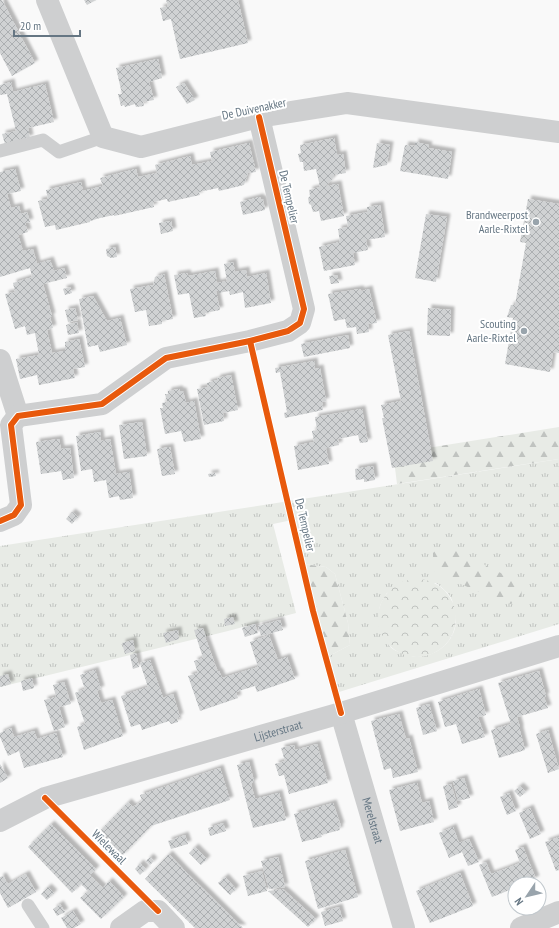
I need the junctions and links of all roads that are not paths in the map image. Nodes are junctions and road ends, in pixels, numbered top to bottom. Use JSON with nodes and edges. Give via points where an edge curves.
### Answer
{"nodes":[{"id":1,"x":47,"y":0,"type":"edge"},
{"id":2,"x":259,"y":118,"type":"junction"},
{"id":3,"x":559,"y":132,"type":"edge"},
{"id":4,"x":103,"y":137,"type":"junction"},
{"id":5,"x":0,"y":151,"type":"edge"},
{"id":6,"x":0,"y":360,"type":"edge"},
{"id":7,"x":18,"y":416,"type":"junction"},
{"id":8,"x":0,"y":521,"type":"edge"},
{"id":9,"x":559,"y":646,"type":"edge"},
{"id":10,"x":341,"y":713,"type":"junction"},
{"id":11,"x":0,"y":821,"type":"edge"},
{"id":12,"x":28,"y":905,"type":"dead end"},
{"id":13,"x":559,"y":912,"type":"edge"},
{"id":14,"x":43,"y":928,"type":"edge"},
{"id":15,"x":121,"y":928,"type":"edge"},
{"id":16,"x":174,"y":928,"type":"edge"},
{"id":17,"x":404,"y":928,"type":"edge"},
{"id":18,"x":521,"y":928,"type":"edge"}],
"edges":[{"from":1,"to":4,"type":"street"},
{"from":2,"to":3,"type":"street","name":"De Duivenakker","via":[[347,103]]},
{"from":2,"to":4,"type":"street","name":"De Duivenakker","via":[[141,147]]},
{"from":2,"to":7,"type":"street","name":"De Tempelier","via":[[304,309],[300,323],[281,333],[166,358],[102,404]]},
{"from":4,"to":5,"type":"lane","via":[[59,152],[44,140]]},
{"from":6,"to":7,"type":"street"},
{"from":7,"to":8,"type":"street","via":[[11,425],[21,505],[14,515]]},
{"from":9,"to":10,"type":"street","name":"Lijsterstraat"},
{"from":10,"to":11,"type":"street","name":"Lijsterstraat","via":[[45,798]]},
{"from":10,"to":17,"type":"street","name":"Merelstraat"},
{"from":12,"to":14,"type":"lane"},
{"from":13,"to":18,"type":"street"},
{"from":15,"to":16,"type":"street","via":[[145,911],[158,911]]}]}
